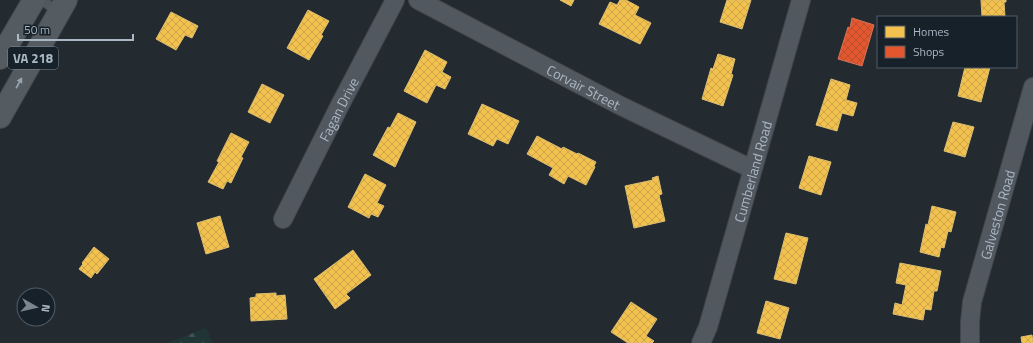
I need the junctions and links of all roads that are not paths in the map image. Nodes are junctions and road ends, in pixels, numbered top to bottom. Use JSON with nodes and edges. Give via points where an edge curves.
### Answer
{"nodes":[{"id":1,"x":34,"y":0,"type":"edge"},
{"id":2,"x":395,"y":0,"type":"edge"},
{"id":3,"x":418,"y":0,"type":"edge"},
{"id":4,"x":801,"y":0,"type":"edge"},
{"id":5,"x":56,"y":4,"type":"edge"},
{"id":6,"x":0,"y":58,"type":"edge"},
{"id":7,"x":1033,"y":87,"type":"edge"},
{"id":8,"x":1029,"y":114,"type":"edge"},
{"id":9,"x":0,"y":117,"type":"edge"},
{"id":10,"x":752,"y":169,"type":"junction"},
{"id":11,"x":283,"y":220,"type":"dead end"},
{"id":12,"x":701,"y":343,"type":"edge"},
{"id":13,"x":970,"y":343,"type":"edge"}],
"edges":[{"from":1,"to":6,"type":"main road","number":"VA 218"},
{"from":2,"to":11,"type":"street","name":"Fagan Drive"},
{"from":3,"to":10,"type":"street","name":"Corvair Street","via":[[621,106]]},
{"from":4,"to":10,"type":"street","name":"Cumberland Road"},
{"from":9,"to":5,"type":"main road","number":"VA 218","one_way":true},
{"from":7,"to":8,"type":"street","name":"Galveston Road"},
{"from":8,"to":13,"type":"street","name":"Galveston Road","via":[[972,302]]},
{"from":10,"to":12,"type":"street","name":"Cumberland Road","via":[[708,327]]}]}
